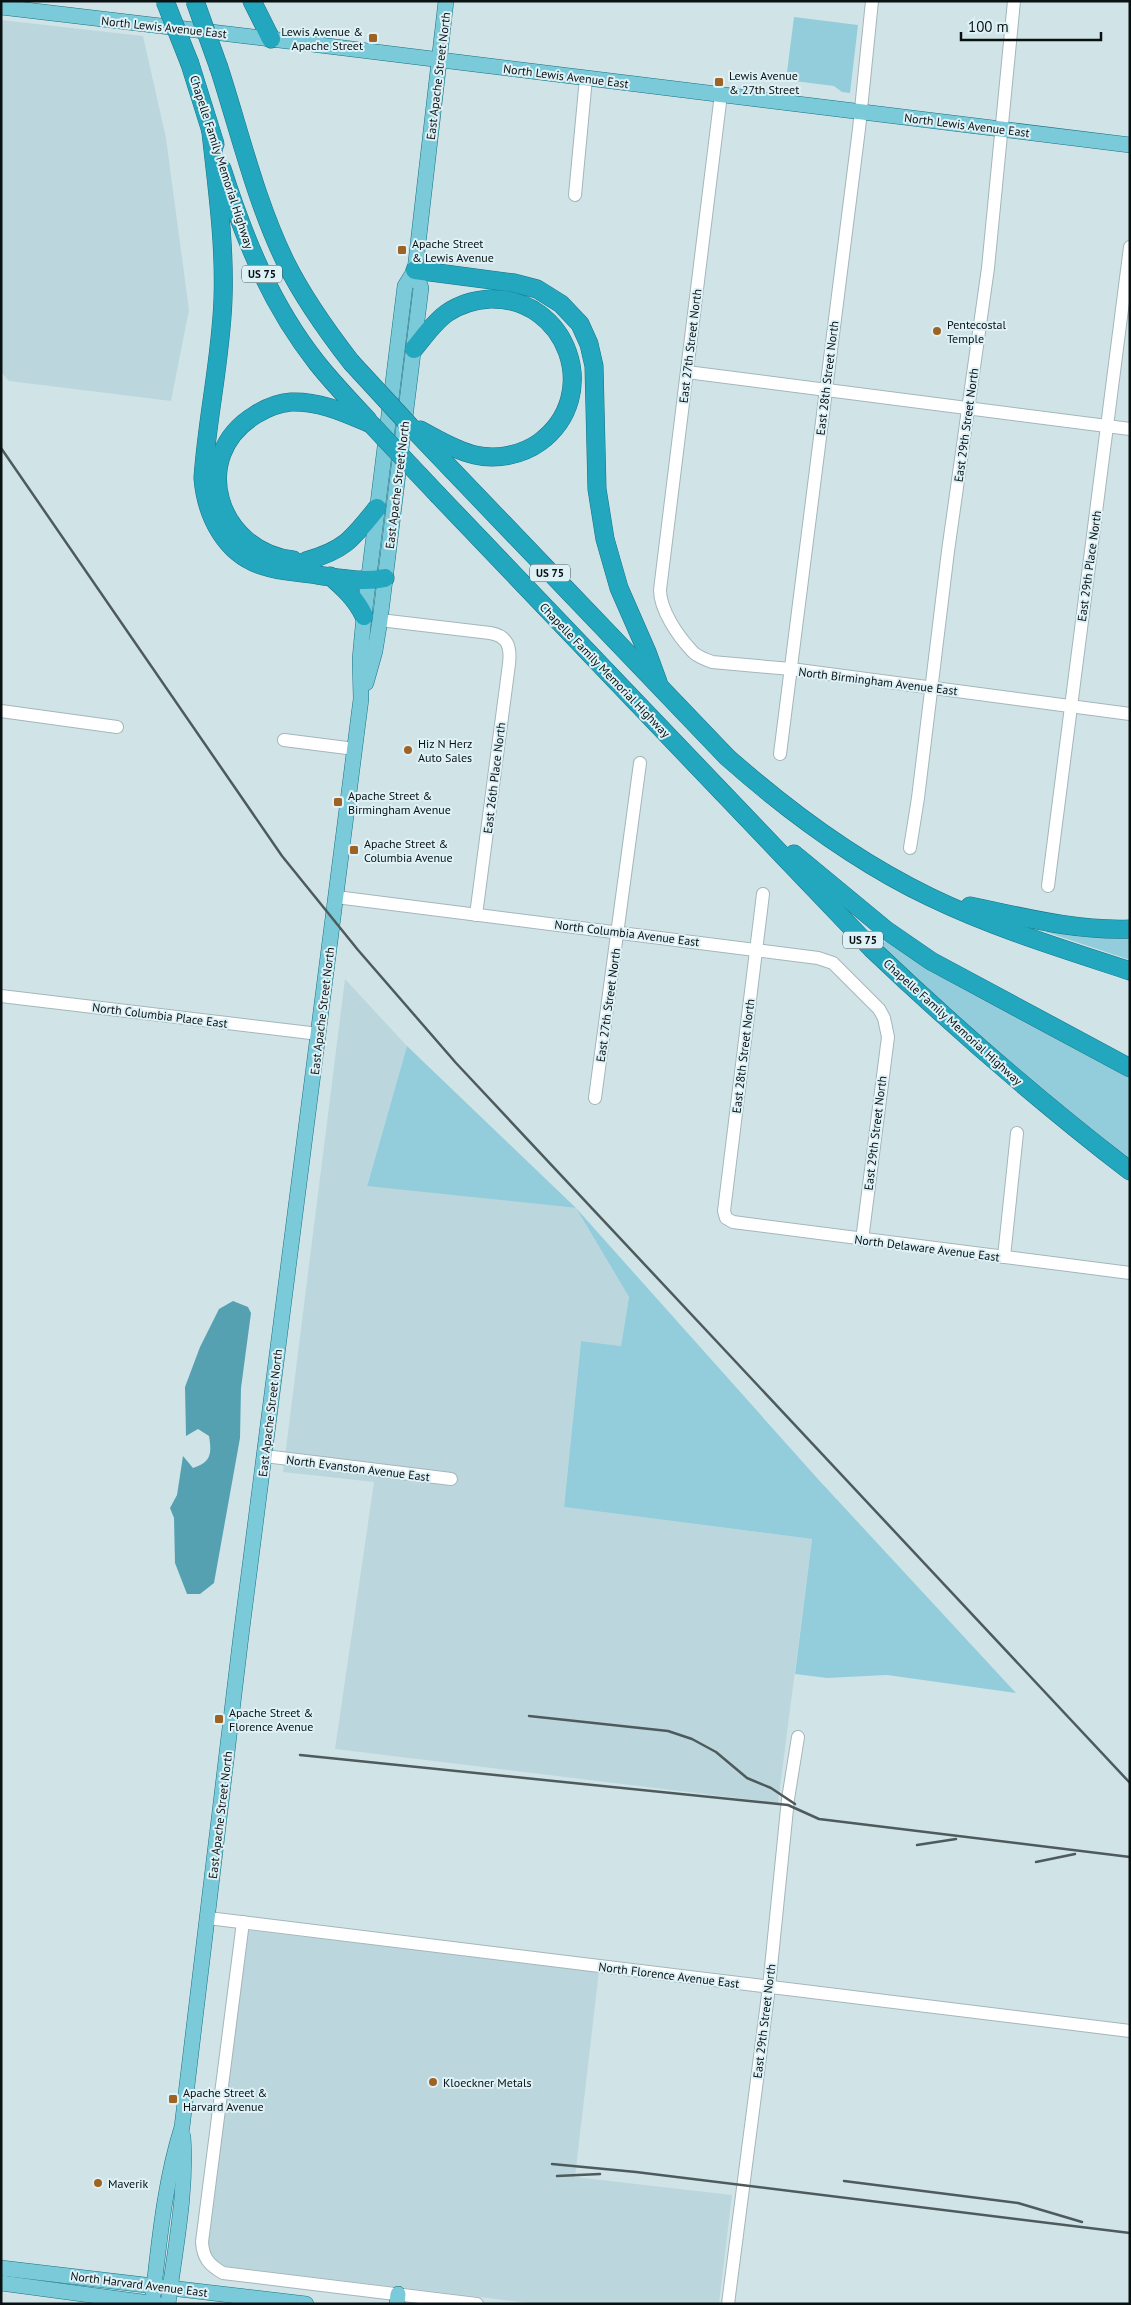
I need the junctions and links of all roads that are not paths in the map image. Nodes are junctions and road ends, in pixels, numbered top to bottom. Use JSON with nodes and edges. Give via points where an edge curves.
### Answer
{"nodes":[{"id":1,"x":165,"y":1,"type":"edge"},
{"id":2,"x":195,"y":1,"type":"edge"},
{"id":3,"x":252,"y":1,"type":"edge"},
{"id":4,"x":446,"y":1,"type":"edge"},
{"id":5,"x":872,"y":1,"type":"edge"},
{"id":6,"x":1014,"y":1,"type":"edge"},
{"id":7,"x":1,"y":7,"type":"edge"},
{"id":8,"x":272,"y":38,"type":"junction"},
{"id":9,"x":440,"y":61,"type":"junction"},
{"id":10,"x":586,"y":78,"type":"junction"},
{"id":11,"x":721,"y":94,"type":"junction"},
{"id":12,"x":860,"y":112,"type":"junction"},
{"id":13,"x":1000,"y":129,"type":"junction"},
{"id":14,"x":211,"y":132,"type":"junction"},
{"id":15,"x":1130,"y":145,"type":"edge"},
{"id":16,"x":575,"y":195,"type":"dead end"},
{"id":17,"x":1130,"y":247,"type":"edge"},
{"id":18,"x":415,"y":270,"type":"junction"},
{"id":19,"x":414,"y":349,"type":"junction"},
{"id":20,"x":686,"y":372,"type":"junction"},
{"id":21,"x":825,"y":390,"type":"junction"},
{"id":22,"x":345,"y":405,"type":"junction"},
{"id":23,"x":968,"y":409,"type":"junction"},
{"id":24,"x":1108,"y":426,"type":"junction"},
{"id":25,"x":1130,"y":428,"type":"edge"},
{"id":26,"x":444,"y":451,"type":"junction"},
{"id":27,"x":377,"y":508,"type":"junction"},
{"id":28,"x":306,"y":561,"type":"junction"},
{"id":29,"x":329,"y":576,"type":"junction"},
{"id":30,"x":374,"y":577,"type":"junction"},
{"id":31,"x":660,"y":597,"type":"joint"},
{"id":32,"x":372,"y":618,"type":"junction"},
{"id":33,"x":791,"y":670,"type":"junction"},
{"id":34,"x":660,"y":687,"type":"junction"},
{"id":35,"x":932,"y":688,"type":"junction"},
{"id":36,"x":1070,"y":707,"type":"junction"},
{"id":37,"x":1,"y":711,"type":"edge"},
{"id":38,"x":1130,"y":714,"type":"edge"},
{"id":39,"x":117,"y":727,"type":"dead end"},
{"id":40,"x":284,"y":740,"type":"dead end"},
{"id":41,"x":355,"y":749,"type":"junction"},
{"id":42,"x":780,"y":754,"type":"dead end"},
{"id":43,"x":640,"y":763,"type":"dead end"},
{"id":44,"x":732,"y":803,"type":"junction"},
{"id":45,"x":910,"y":848,"type":"dead end"},
{"id":46,"x":1048,"y":886,"type":"dead end"},
{"id":47,"x":763,"y":894,"type":"dead end"},
{"id":48,"x":336,"y":897,"type":"junction"},
{"id":49,"x":929,"y":897,"type":"junction"},
{"id":50,"x":476,"y":916,"type":"junction"},
{"id":51,"x":1130,"y":929,"type":"edge"},
{"id":52,"x":617,"y":931,"type":"junction"},
{"id":53,"x":757,"y":950,"type":"junction"},
{"id":54,"x":1130,"y":971,"type":"edge"},
{"id":55,"x":1,"y":996,"type":"edge"},
{"id":56,"x":886,"y":1026,"type":"joint"},
{"id":57,"x":319,"y":1034,"type":"junction"},
{"id":58,"x":1130,"y":1068,"type":"edge"},
{"id":59,"x":1004,"y":1069,"type":"junction"},
{"id":60,"x":595,"y":1098,"type":"dead end"},
{"id":61,"x":1017,"y":1133,"type":"dead end"},
{"id":62,"x":1130,"y":1171,"type":"edge"},
{"id":63,"x":1130,"y":1184,"type":"edge"},
{"id":64,"x":726,"y":1218,"type":"joint"},
{"id":65,"x":862,"y":1240,"type":"junction"},
{"id":66,"x":1004,"y":1257,"type":"junction"},
{"id":67,"x":1130,"y":1273,"type":"edge"},
{"id":68,"x":265,"y":1456,"type":"junction"},
{"id":69,"x":451,"y":1479,"type":"dead end"},
{"id":70,"x":798,"y":1737,"type":"dead end"},
{"id":71,"x":208,"y":1918,"type":"junction"},
{"id":72,"x":243,"y":1922,"type":"junction"},
{"id":73,"x":769,"y":1988,"type":"junction"},
{"id":74,"x":1130,"y":2031,"type":"edge"},
{"id":75,"x":182,"y":2127,"type":"junction"},
{"id":76,"x":1,"y":2268,"type":"edge"},
{"id":77,"x":1,"y":2284,"type":"edge"},
{"id":78,"x":154,"y":2285,"type":"junction"},
{"id":79,"x":170,"y":2287,"type":"junction"},
{"id":80,"x":398,"y":2299,"type":"edge"},
{"id":81,"x":152,"y":2303,"type":"edge"},
{"id":82,"x":157,"y":2304,"type":"edge"},
{"id":83,"x":168,"y":2304,"type":"edge"},
{"id":84,"x":306,"y":2304,"type":"edge"},
{"id":85,"x":477,"y":2304,"type":"edge"},
{"id":86,"x":728,"y":2304,"type":"edge"}],
"edges":[{"from":1,"to":14,"type":"highway","name":"Chapelle Family Memorial Highway","number":"US 75","bridge":true,"via":[[190,64]]},
{"from":2,"to":26,"type":"highway","name":"Chapelle Family Memorial Highway","number":"US 75","bridge":true,"via":[[286,262],[315,314],[352,362],[410,426]]},
{"from":3,"to":8,"type":"highway"},
{"from":4,"to":9,"type":"main road","name":"East Apache Street North"},
{"from":5,"to":12,"type":"street","name":"East 28th Street North"},
{"from":6,"to":13,"type":"street","name":"East 29th Street North"},
{"from":7,"to":8,"type":"main road","name":"North Lewis Avenue East"},
{"from":8,"to":9,"type":"main road","name":"North Lewis Avenue East"},
{"from":9,"to":10,"type":"main road","name":"North Lewis Avenue East"},
{"from":9,"to":18,"type":"main road","name":"East Apache Street North"},
{"from":10,"to":11,"type":"main road","name":"North Lewis Avenue East"},
{"from":10,"to":16,"type":"street"},
{"from":11,"to":12,"type":"main road","name":"North Lewis Avenue East"},
{"from":11,"to":20,"type":"street","name":"East 27th Street North"},
{"from":12,"to":13,"type":"main road","name":"North Lewis Avenue East"},
{"from":12,"to":21,"type":"street","name":"East 28th Street North"},
{"from":13,"to":15,"type":"main road","name":"North Lewis Avenue East"},
{"from":13,"to":23,"type":"street","name":"East 29th Street North","via":[[988,268]]},
{"from":14,"to":22,"type":"highway","name":"Chapelle Family Memorial Highway","number":"US 75","via":[[259,270],[302,343]]},
{"from":14,"to":29,"type":"highway","via":[[221,231],[223,301],[203,471],[208,508],[228,542],[251,561],[275,569]]},
{"from":17,"to":24,"type":"street","name":"East 29th Place North"},
{"from":18,"to":19,"type":"main road","name":"East Apache Street North","via":[[422,288]]},
{"from":18,"to":27,"type":"main road","name":"East Apache Street North","via":[[405,286]]},
{"from":18,"to":34,"type":"highway","via":[[537,289],[561,304],[580,324],[594,366],[597,490],[605,539],[618,588]]},
{"from":19,"to":26,"type":"highway","via":[[448,312],[466,303],[494,299],[515,302],[538,313],[556,330],[569,353],[572,374],[568,403],[558,424],[543,440],[524,451],[494,457]]},
{"from":19,"to":30,"type":"main road","name":"East Apache Street North"},
{"from":20,"to":21,"type":"street"},
{"from":20,"to":31,"type":"street","name":"East 27th Street North"},
{"from":21,"to":23,"type":"street"},
{"from":21,"to":33,"type":"street","name":"East 28th Street North"},
{"from":22,"to":28,"type":"highway","via":[[298,402],[269,407],[237,430],[220,463],[218,479],[222,505],[239,534],[263,552],[283,559]]},
{"from":22,"to":44,"type":"highway","name":"Chapelle Family Memorial Highway","number":"US 75","bridge":true,"via":[[372,424]]},
{"from":23,"to":24,"type":"street"},
{"from":23,"to":35,"type":"street","name":"East 29th Street North"},
{"from":24,"to":25,"type":"street"},
{"from":24,"to":36,"type":"street","name":"East 29th Place North"},
{"from":26,"to":34,"type":"highway","name":"Chapelle Family Memorial Highway","number":"US 75"},
{"from":27,"to":28,"type":"highway","via":[[346,544],[329,555]]},
{"from":27,"to":30,"type":"main road","name":"East Apache Street North"},
{"from":28,"to":30,"type":"highway"},
{"from":29,"to":30,"type":"highway"},
{"from":29,"to":32,"type":"highway","via":[[347,590]]},
{"from":30,"to":32,"type":"main road","name":"East Apache Street North"},
{"from":31,"to":33,"type":"street","name":"North Birmingham Avenue East","via":[[663,611],[692,652],[701,658],[712,662]]},
{"from":32,"to":41,"type":"main road","name":"East Apache Street North","via":[[360,659],[361,699]]},
{"from":32,"to":50,"type":"street","name":"East 26th Place North","via":[[490,633],[503,636],[510,646]]},
{"from":33,"to":35,"type":"street","name":"North Birmingham Avenue East"},
{"from":33,"to":42,"type":"street","name":"East 28th Street North"},
{"from":34,"to":49,"type":"highway","name":"Chapelle Family Memorial Highway","number":"US 75","via":[[727,757],[777,801],[837,844]]},
{"from":35,"to":36,"type":"street","name":"North Birmingham Avenue East"},
{"from":35,"to":45,"type":"street","name":"East 29th Street North"},
{"from":36,"to":38,"type":"street","name":"North Birmingham Avenue East"},
{"from":36,"to":46,"type":"street","name":"East 29th Place North"},
{"from":37,"to":39,"type":"street"},
{"from":40,"to":41,"type":"street"},
{"from":41,"to":48,"type":"main road","name":"East Apache Street North"},
{"from":43,"to":52,"type":"street","name":"East 27th Street North"},
{"from":44,"to":58,"type":"highway","via":[[886,930],[930,961]]},
{"from":44,"to":59,"type":"highway","name":"Chapelle Family Memorial Highway","number":"US 75","via":[[871,948]]},
{"from":47,"to":53,"type":"street","name":"East 28th Street North"},
{"from":48,"to":50,"type":"street","name":"North Columbia Avenue East"},
{"from":48,"to":57,"type":"main road","name":"East Apache Street North"},
{"from":49,"to":51,"type":"highway","via":[[1050,924]]},
{"from":49,"to":54,"type":"highway","name":"Chapelle Family Memorial Highway","number":"US 75","via":[[984,921]]},
{"from":50,"to":52,"type":"street","name":"North Columbia Avenue East"},
{"from":52,"to":53,"type":"street","name":"North Columbia Avenue East"},
{"from":52,"to":60,"type":"street","name":"East 27th Street North"},
{"from":53,"to":56,"type":"street","name":"North Columbia Avenue East","via":[[833,963],[879,1009]]},
{"from":53,"to":64,"type":"street","name":"East 28th Street North","via":[[724,1211]]},
{"from":55,"to":57,"type":"street","name":"North Columbia Place East"},
{"from":56,"to":65,"type":"street","name":"East 29th Street North","via":[[888,1037]]},
{"from":57,"to":68,"type":"main road","name":"East Apache Street North"},
{"from":59,"to":62,"type":"highway","name":"Chapelle Family Memorial Highway","number":"US 75"},
{"from":59,"to":63,"type":"highway"},
{"from":61,"to":66,"type":"street"},
{"from":64,"to":65,"type":"street","name":"North Delaware Avenue East","via":[[733,1222]]},
{"from":65,"to":66,"type":"street","name":"North Delaware Avenue East"},
{"from":66,"to":67,"type":"street","name":"North Delaware Avenue East"},
{"from":68,"to":69,"type":"street","name":"North Evanston Avenue East"},
{"from":68,"to":71,"type":"main road","name":"East Apache Street North"},
{"from":70,"to":73,"type":"street","name":"East 29th Street North","via":[[788,1800]]},
{"from":71,"to":72,"type":"street","name":"North Florence Avenue East"},
{"from":71,"to":75,"type":"main road","name":"East Apache Street North"},
{"from":72,"to":73,"type":"street","name":"North Florence Avenue East"},
{"from":72,"to":80,"type":"street","name":"North Harvard Avenue East","via":[[203,2253],[208,2262],[223,2273]]},
{"from":73,"to":74,"type":"street","name":"North Florence Avenue East"},
{"from":73,"to":86,"type":"street","name":"East 29th Street North"},
{"from":75,"to":78,"type":"main road","name":"East Apache Street North","via":[[171,2166]]},
{"from":75,"to":79,"type":"main road","name":"East Apache Street North","via":[[182,2188]]},
{"from":76,"to":78,"type":"main road","name":"North Harvard Avenue East"},
{"from":77,"to":81,"type":"main road","name":"North Harvard Avenue East"},
{"from":78,"to":79,"type":"main road","name":"North Harvard Avenue East"},
{"from":78,"to":81,"type":"main road","name":"East Apache Street North"},
{"from":79,"to":83,"type":"main road","name":"East Apache Street North"},
{"from":79,"to":84,"type":"main road","name":"North Harvard Avenue East"},
{"from":80,"to":85,"type":"street","name":"North Harvard Avenue East"},
{"from":81,"to":82,"type":"main road","name":"North Harvard Avenue East"}]}
